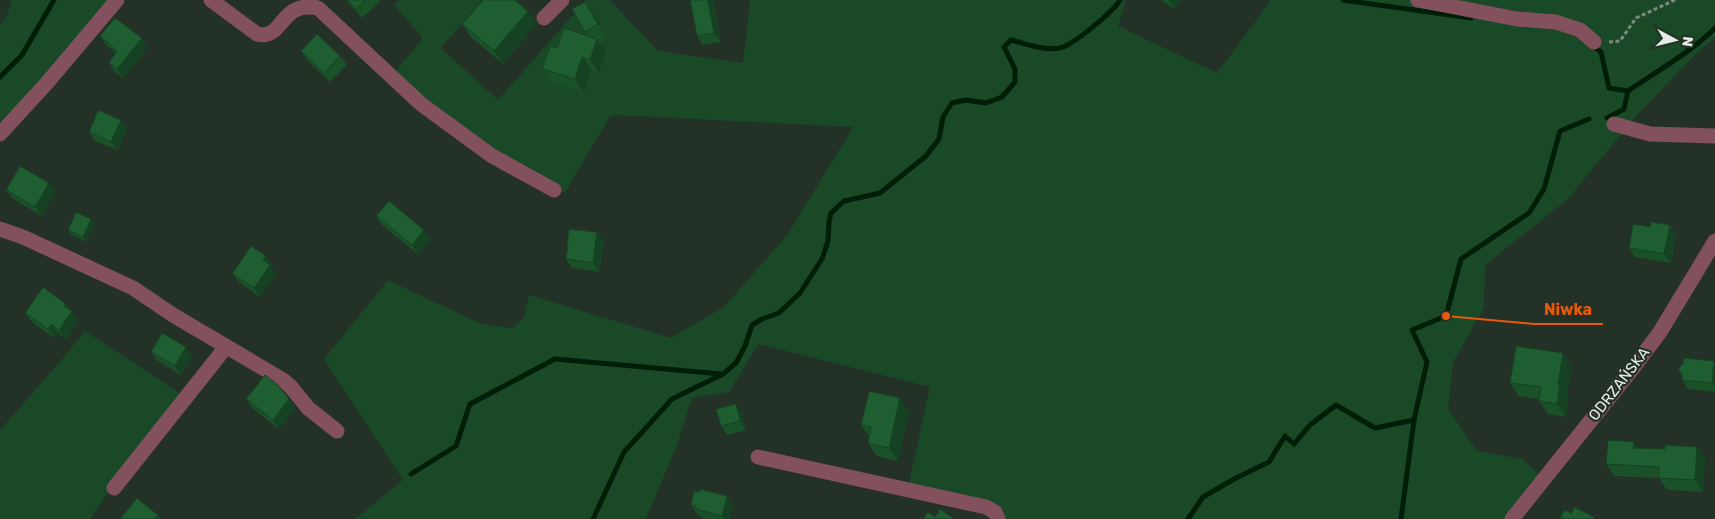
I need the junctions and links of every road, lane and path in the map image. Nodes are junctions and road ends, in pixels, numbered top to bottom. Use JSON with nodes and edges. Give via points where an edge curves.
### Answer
{"nodes":[{"id":1,"x":117,"y":0,"type":"edge"},
{"id":2,"x":211,"y":0,"type":"edge"},
{"id":3,"x":562,"y":0,"type":"edge"},
{"id":4,"x":1418,"y":0,"type":"edge"},
{"id":5,"x":1675,"y":0,"type":"edge"},
{"id":6,"x":544,"y":18,"type":"dead end"},
{"id":7,"x":1594,"y":42,"type":"joint"},
{"id":8,"x":1614,"y":124,"type":"dead end"},
{"id":9,"x":0,"y":134,"type":"edge"},
{"id":10,"x":1715,"y":136,"type":"edge"},
{"id":11,"x":554,"y":190,"type":"dead end"},
{"id":12,"x":0,"y":229,"type":"edge"},
{"id":13,"x":1715,"y":241,"type":"edge"},
{"id":14,"x":226,"y":347,"type":"junction"},
{"id":15,"x":337,"y":431,"type":"dead end"},
{"id":16,"x":758,"y":457,"type":"dead end"},
{"id":17,"x":114,"y":488,"type":"dead end"},
{"id":18,"x":998,"y":519,"type":"edge"},
{"id":19,"x":1512,"y":519,"type":"edge"}],
"edges":[{"from":1,"to":9,"type":"street"},
{"from":2,"to":11,"type":"street","via":[[257,34],[263,35],[269,34],[299,4],[318,8],[421,104],[492,156]]},
{"from":3,"to":6,"type":"street"},
{"from":4,"to":7,"type":"street","via":[[1517,19],[1556,22],[1580,30]]},
{"from":5,"to":7,"type":"path","via":[[1636,18],[1620,41]]},
{"from":8,"to":10,"type":"street","via":[[1650,134]]},
{"from":12,"to":14,"type":"street","via":[[133,288]]},
{"from":13,"to":19,"type":"street","name":"ODRZAŃSKA","via":[[1660,332]]},
{"from":14,"to":15,"type":"street","via":[[283,380],[308,408]]},
{"from":14,"to":17,"type":"street"},
{"from":16,"to":18,"type":"street","via":[[986,507],[995,512]]}]}
